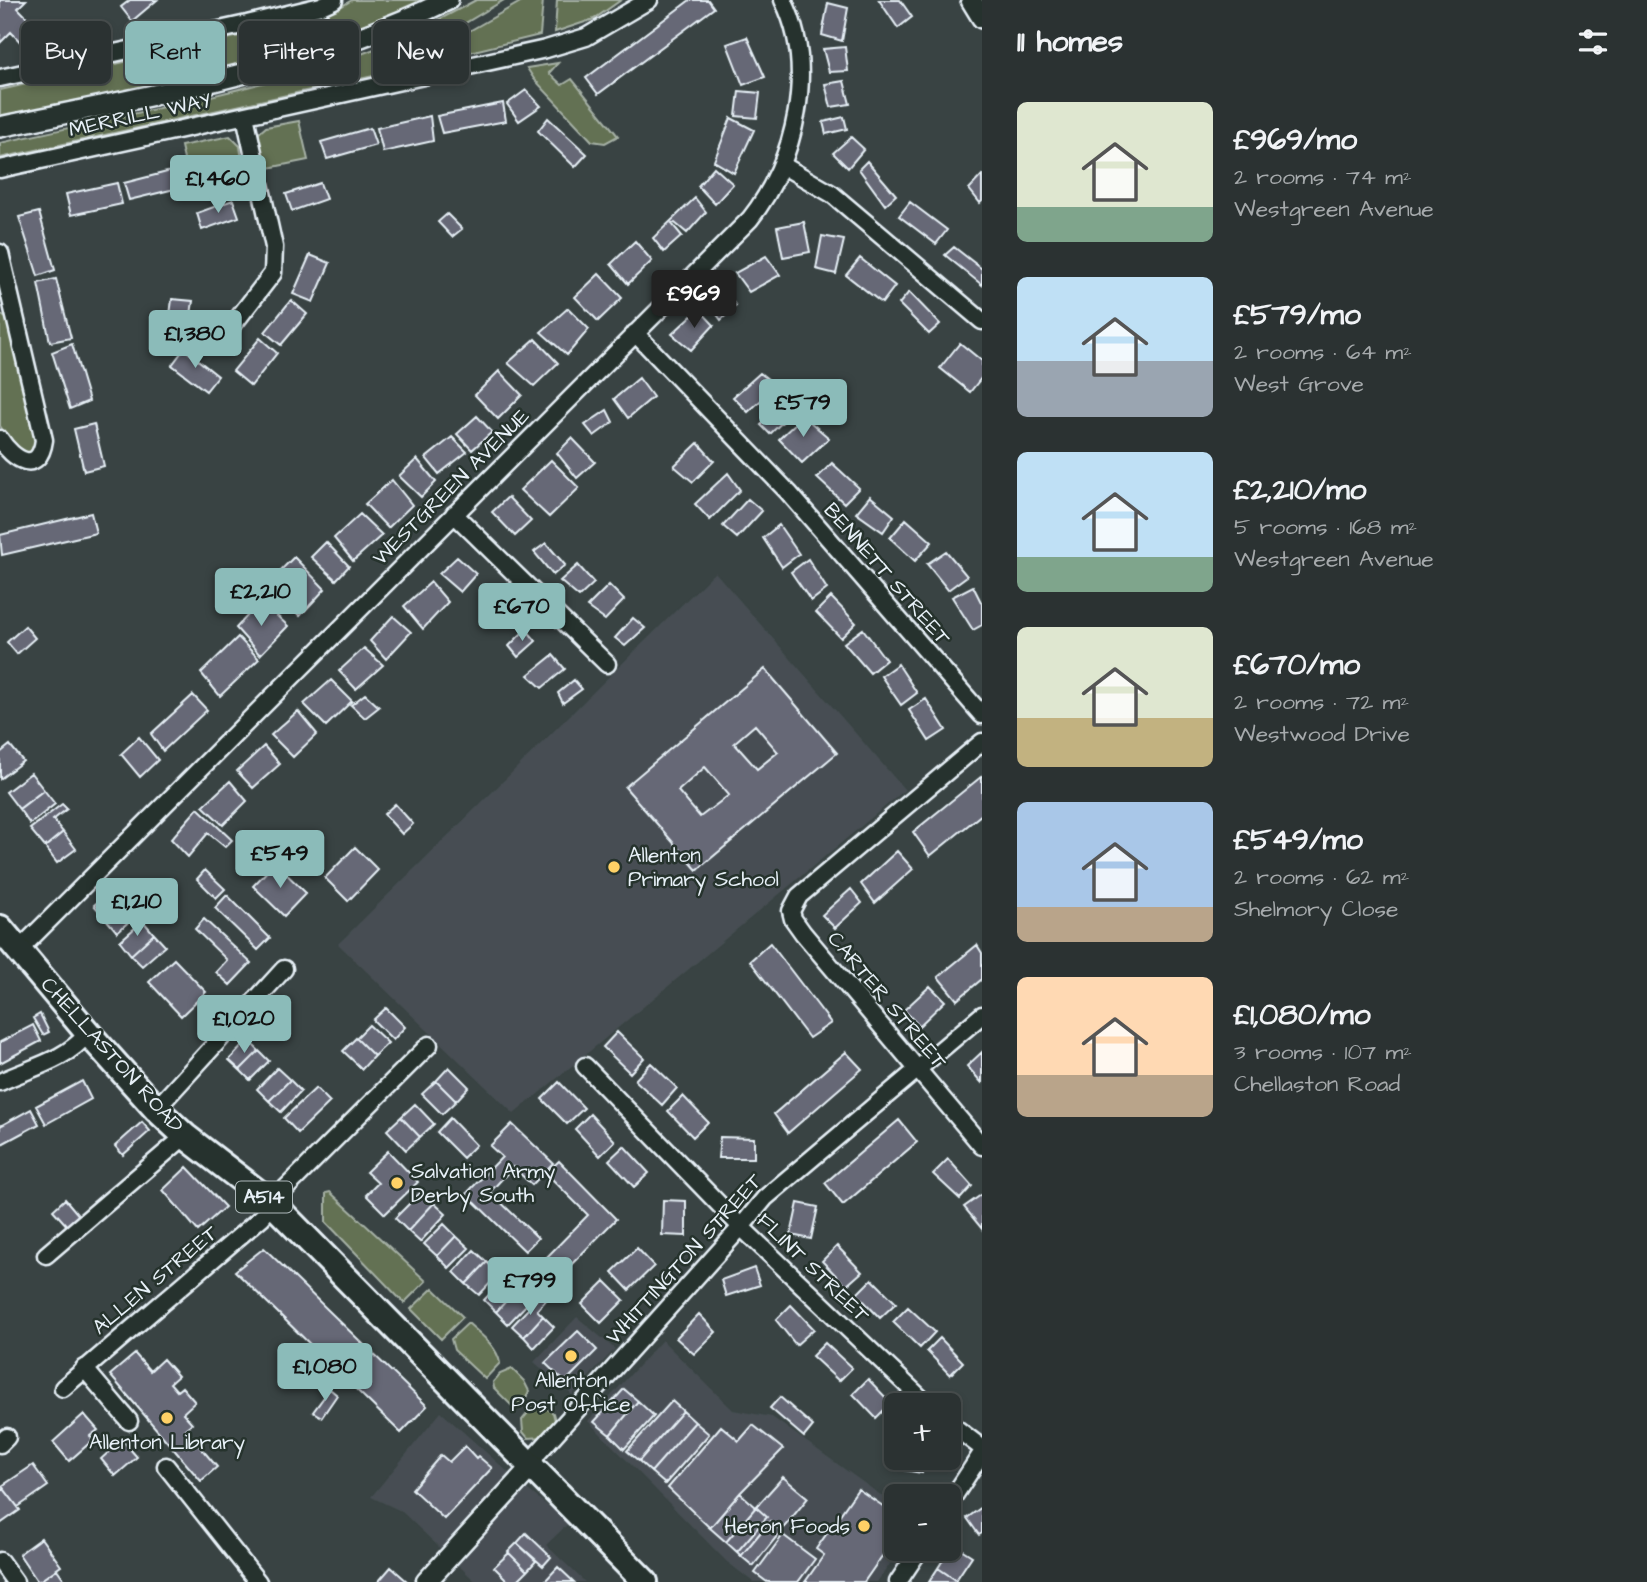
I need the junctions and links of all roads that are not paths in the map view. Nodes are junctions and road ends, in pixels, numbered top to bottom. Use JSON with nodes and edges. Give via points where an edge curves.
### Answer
{"nodes":[{"id":1,"x":334,"y":0,"type":"edge"},
{"id":2,"x":448,"y":0,"type":"edge"},
{"id":3,"x":649,"y":0,"type":"edge"},
{"id":4,"x":783,"y":0,"type":"edge"},
{"id":5,"x":971,"y":0,"type":"edge"},
{"id":6,"x":982,"y":18,"type":"edge"},
{"id":7,"x":0,"y":78,"type":"edge"},
{"id":8,"x":245,"y":116,"type":"junction"},
{"id":9,"x":0,"y":127,"type":"edge"},
{"id":10,"x":782,"y":165,"type":"junction"},
{"id":11,"x":0,"y":169,"type":"edge"},
{"id":12,"x":0,"y":253,"type":"edge"},
{"id":13,"x":5,"y":301,"type":"edge"},
{"id":14,"x":982,"y":321,"type":"edge"},
{"id":15,"x":635,"y":333,"type":"junction"},
{"id":16,"x":222,"y":339,"type":"dead end"},
{"id":17,"x":0,"y":439,"type":"edge"},
{"id":18,"x":454,"y":514,"type":"junction"},
{"id":19,"x":607,"y":664,"type":"dead end"},
{"id":20,"x":982,"y":715,"type":"edge"},
{"id":21,"x":982,"y":742,"type":"edge"},
{"id":22,"x":0,"y":928,"type":"edge"},
{"id":23,"x":18,"y":951,"type":"junction"},
{"id":24,"x":284,"y":969,"type":"dead end"},
{"id":25,"x":982,"y":1015,"type":"edge"},
{"id":26,"x":88,"y":1033,"type":"junction"},
{"id":27,"x":429,"y":1045,"type":"dead end"},
{"id":28,"x":585,"y":1066,"type":"dead end"},
{"id":29,"x":917,"y":1069,"type":"junction"},
{"id":30,"x":0,"y":1082,"type":"edge"},
{"id":31,"x":156,"y":1109,"type":"junction"},
{"id":32,"x":185,"y":1136,"type":"junction"},
{"id":33,"x":982,"y":1146,"type":"edge"},
{"id":34,"x":273,"y":1204,"type":"junction"},
{"id":35,"x":741,"y":1227,"type":"junction"},
{"id":36,"x":46,"y":1255,"type":"dead end"},
{"id":37,"x":84,"y":1368,"type":"junction"},
{"id":38,"x":63,"y":1388,"type":"dead end"},
{"id":39,"x":916,"y":1393,"type":"edge"},
{"id":40,"x":129,"y":1421,"type":"dead end"},
{"id":41,"x":961,"y":1433,"type":"edge"},
{"id":42,"x":982,"y":1450,"type":"edge"},
{"id":43,"x":166,"y":1466,"type":"dead end"},
{"id":44,"x":531,"y":1467,"type":"junction"},
{"id":45,"x":961,"y":1484,"type":"edge"},
{"id":46,"x":0,"y":1561,"type":"edge"},
{"id":47,"x":912,"y":1561,"type":"edge"},
{"id":48,"x":15,"y":1582,"type":"edge"},
{"id":49,"x":258,"y":1582,"type":"edge"},
{"id":50,"x":426,"y":1582,"type":"edge"},
{"id":51,"x":645,"y":1582,"type":"edge"},
{"id":52,"x":898,"y":1582,"type":"edge"}],
"edges":[{"from":1,"to":7,"type":"street","via":[[247,24]]},
{"from":2,"to":9,"type":"street","name":"MERRILL WAY","via":[[386,29],[280,64]]},
{"from":3,"to":8,"type":"street","name":"MERRILL WAY","via":[[571,43]]},
{"from":4,"to":10,"type":"street","name":"WESTGREEN AVENUE","via":[[801,77]]},
{"from":5,"to":6,"type":"street"},
{"from":8,"to":11,"type":"street","name":"MERRILL WAY"},
{"from":8,"to":16,"type":"street","via":[[275,267]]},
{"from":10,"to":14,"type":"street","via":[[832,194]]},
{"from":10,"to":15,"type":"street","name":"WESTGREEN AVENUE","via":[[750,219]]},
{"from":12,"to":13,"type":"street"},
{"from":13,"to":17,"type":"street","via":[[32,381],[44,440],[39,454],[25,462],[13,457]]},
{"from":15,"to":18,"type":"street","name":"WESTGREEN AVENUE"},
{"from":15,"to":20,"type":"street","name":"BENNETT STREET","via":[[789,493]]},
{"from":18,"to":19,"type":"street"},
{"from":18,"to":23,"type":"street","name":"WESTGREEN AVENUE"},
{"from":21,"to":29,"type":"street","name":"CARTER STREET","via":[[799,896],[791,911],[803,933]]},
{"from":22,"to":23,"type":"main road","name":"CHELLASTON ROAD","number":"A514"},
{"from":23,"to":26,"type":"main road","name":"CHELLASTON ROAD","number":"A514"},
{"from":24,"to":31,"type":"street"},
{"from":25,"to":29,"type":"street","name":"WHITTINGTON STREET"},
{"from":26,"to":30,"type":"street","via":[[78,1046]]},
{"from":26,"to":31,"type":"main road","name":"CHELLASTON ROAD","number":"A514"},
{"from":27,"to":34,"type":"street","name":"ALLEN STREET"},
{"from":28,"to":35,"type":"street","name":"FLINT STREET"},
{"from":29,"to":33,"type":"street","name":"CARTER STREET"},
{"from":29,"to":35,"type":"street","name":"WHITTINGTON STREET","via":[[765,1198]]},
{"from":31,"to":32,"type":"main road","name":"CHELLASTON ROAD","number":"A514"},
{"from":32,"to":34,"type":"main road","name":"CHELLASTON ROAD","number":"A514"},
{"from":32,"to":36,"type":"street"},
{"from":34,"to":37,"type":"street","name":"ALLEN STREET"},
{"from":34,"to":44,"type":"main road","name":"CHELLASTON ROAD","number":"A514"},
{"from":35,"to":39,"type":"street","name":"FLINT STREET"},
{"from":35,"to":44,"type":"street","name":"WHITTINGTON STREET","via":[[537,1454]]},
{"from":37,"to":38,"type":"street","name":"ALLEN STREET"},
{"from":37,"to":40,"type":"street"},
{"from":41,"to":42,"type":"street"},
{"from":42,"to":45,"type":"street"},
{"from":43,"to":49,"type":"street"},
{"from":44,"to":50,"type":"street"},
{"from":44,"to":51,"type":"main road","number":"A514"},
{"from":46,"to":48,"type":"street"},
{"from":47,"to":52,"type":"street"}]}
